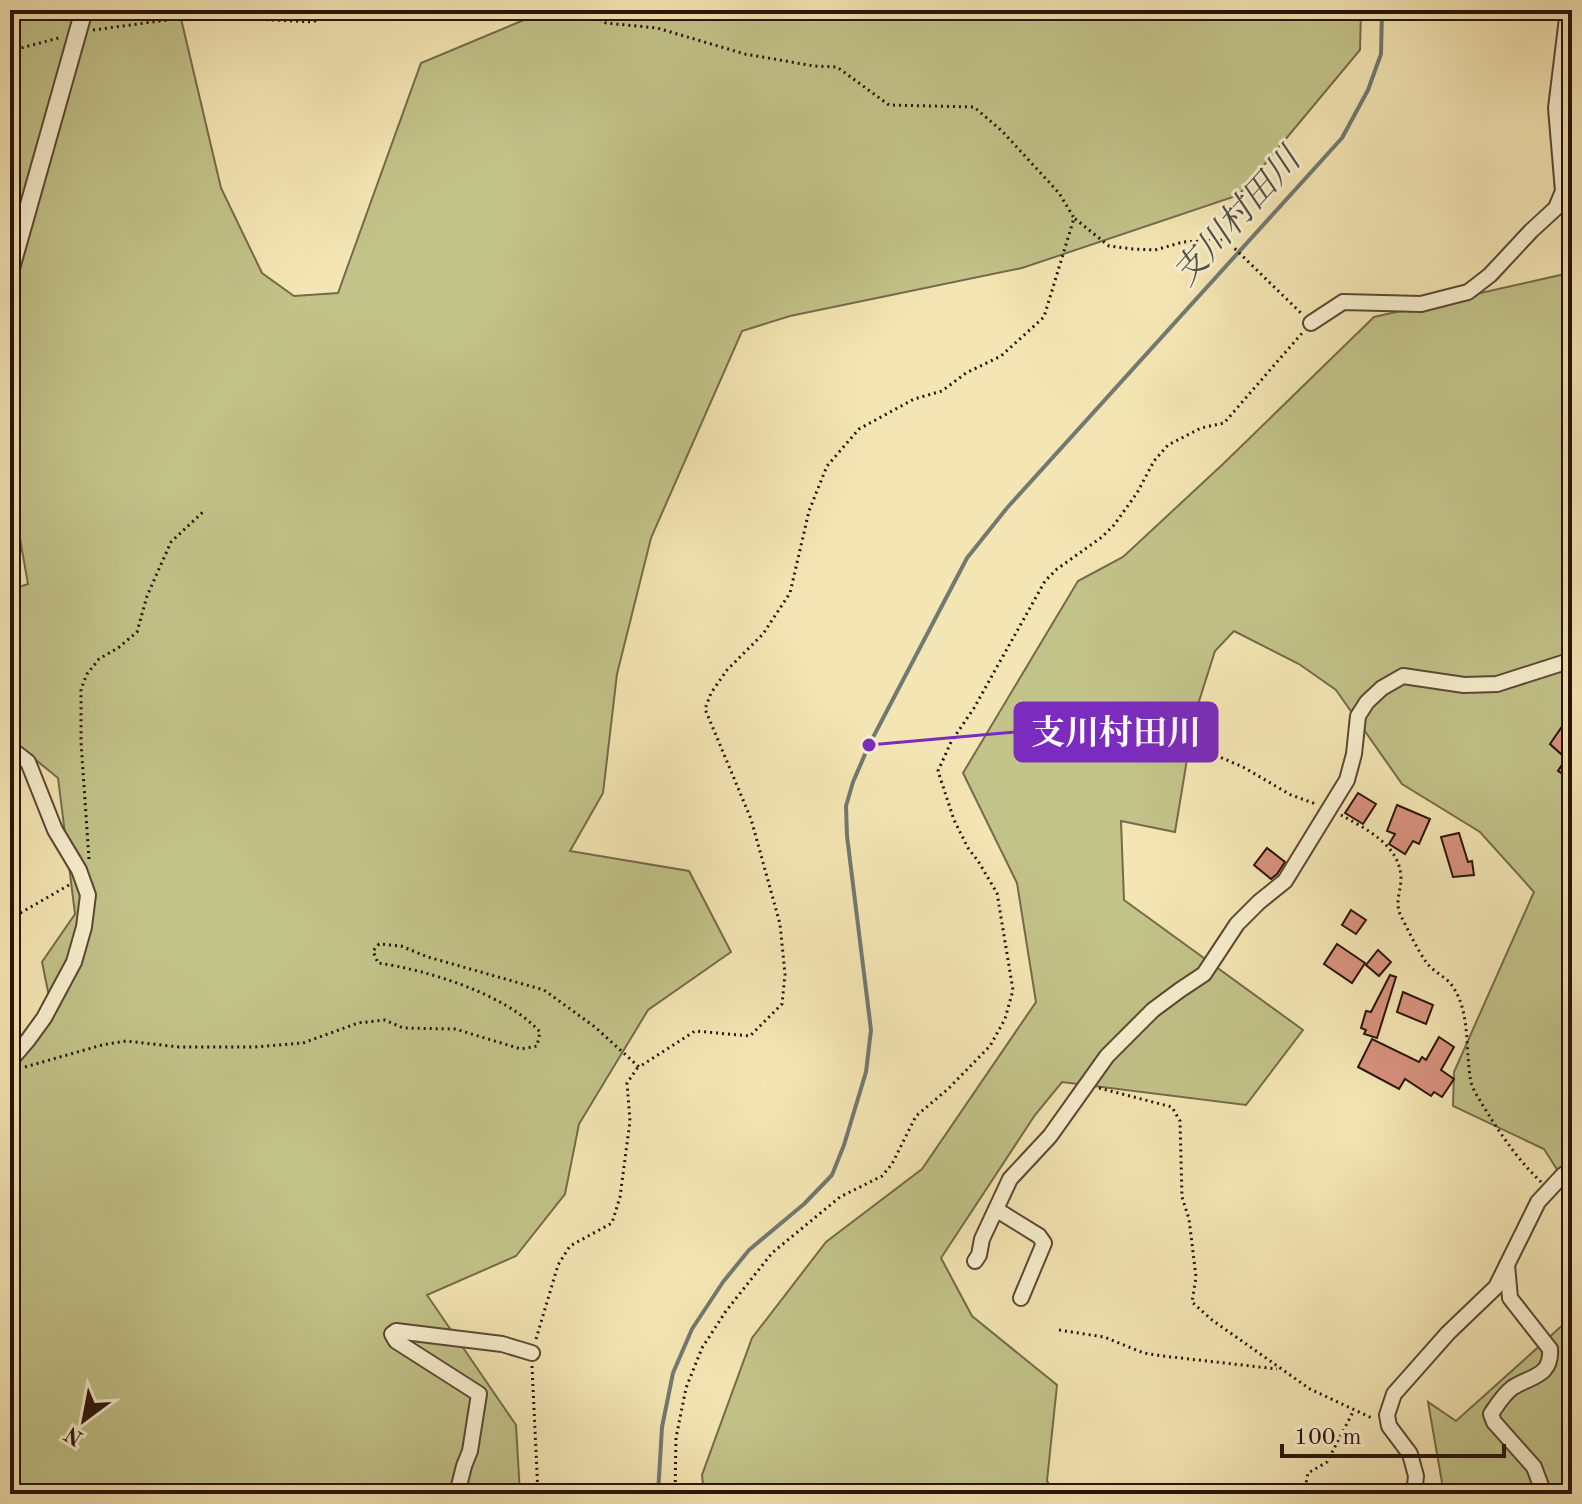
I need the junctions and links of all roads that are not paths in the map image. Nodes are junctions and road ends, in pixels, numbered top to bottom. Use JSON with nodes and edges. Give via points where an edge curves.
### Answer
{"nodes":[{"id":1,"x":84,"y":10,"type":"edge"},
{"id":2,"x":1568,"y":10,"type":"edge"},
{"id":3,"x":10,"y":272,"type":"edge"},
{"id":4,"x":1311,"y":323,"type":"road end"},
{"id":5,"x":1572,"y":660,"type":"edge"},
{"id":6,"x":10,"y":748,"type":"edge"},
{"id":7,"x":14,"y":1065,"type":"edge"},
{"id":8,"x":1572,"y":1169,"type":"edge"},
{"id":9,"x":997,"y":1210,"type":"junction"},
{"id":10,"x":975,"y":1261,"type":"dead end"},
{"id":11,"x":1507,"y":1265,"type":"junction"},
{"id":12,"x":1021,"y":1298,"type":"dead end"},
{"id":13,"x":532,"y":1353,"type":"road end"},
{"id":14,"x":457,"y":1494,"type":"edge"},
{"id":15,"x":1414,"y":1494,"type":"edge"},
{"id":16,"x":1544,"y":1494,"type":"edge"}],
"edges":[{"from":1,"to":3,"type":"street"},
{"from":2,"to":4,"type":"street","via":[[1556,108],[1563,191],[1556,208],[1468,292],[1421,304],[1343,302]]},
{"from":5,"to":9,"type":"street","via":[[1497,684],[1403,676],[1367,702],[1358,716],[1347,780],[1285,881],[1237,924],[1204,974],[1153,1010],[1107,1056],[1050,1136],[1010,1179]]},
{"from":6,"to":7,"type":"street","via":[[28,762],[88,895],[74,962]]},
{"from":8,"to":11,"type":"street","via":[[1538,1202]]},
{"from":9,"to":10,"type":"street"},
{"from":9,"to":12,"type":"street","via":[[1044,1243]]},
{"from":11,"to":15,"type":"street","via":[[1496,1287],[1394,1394],[1389,1426],[1410,1454]]},
{"from":11,"to":16,"type":"street","via":[[1510,1298],[1550,1349],[1551,1358],[1542,1373],[1512,1388],[1491,1414],[1534,1467]]},
{"from":13,"to":14,"type":"street","via":[[491,1343],[392,1334],[479,1394]]}]}
